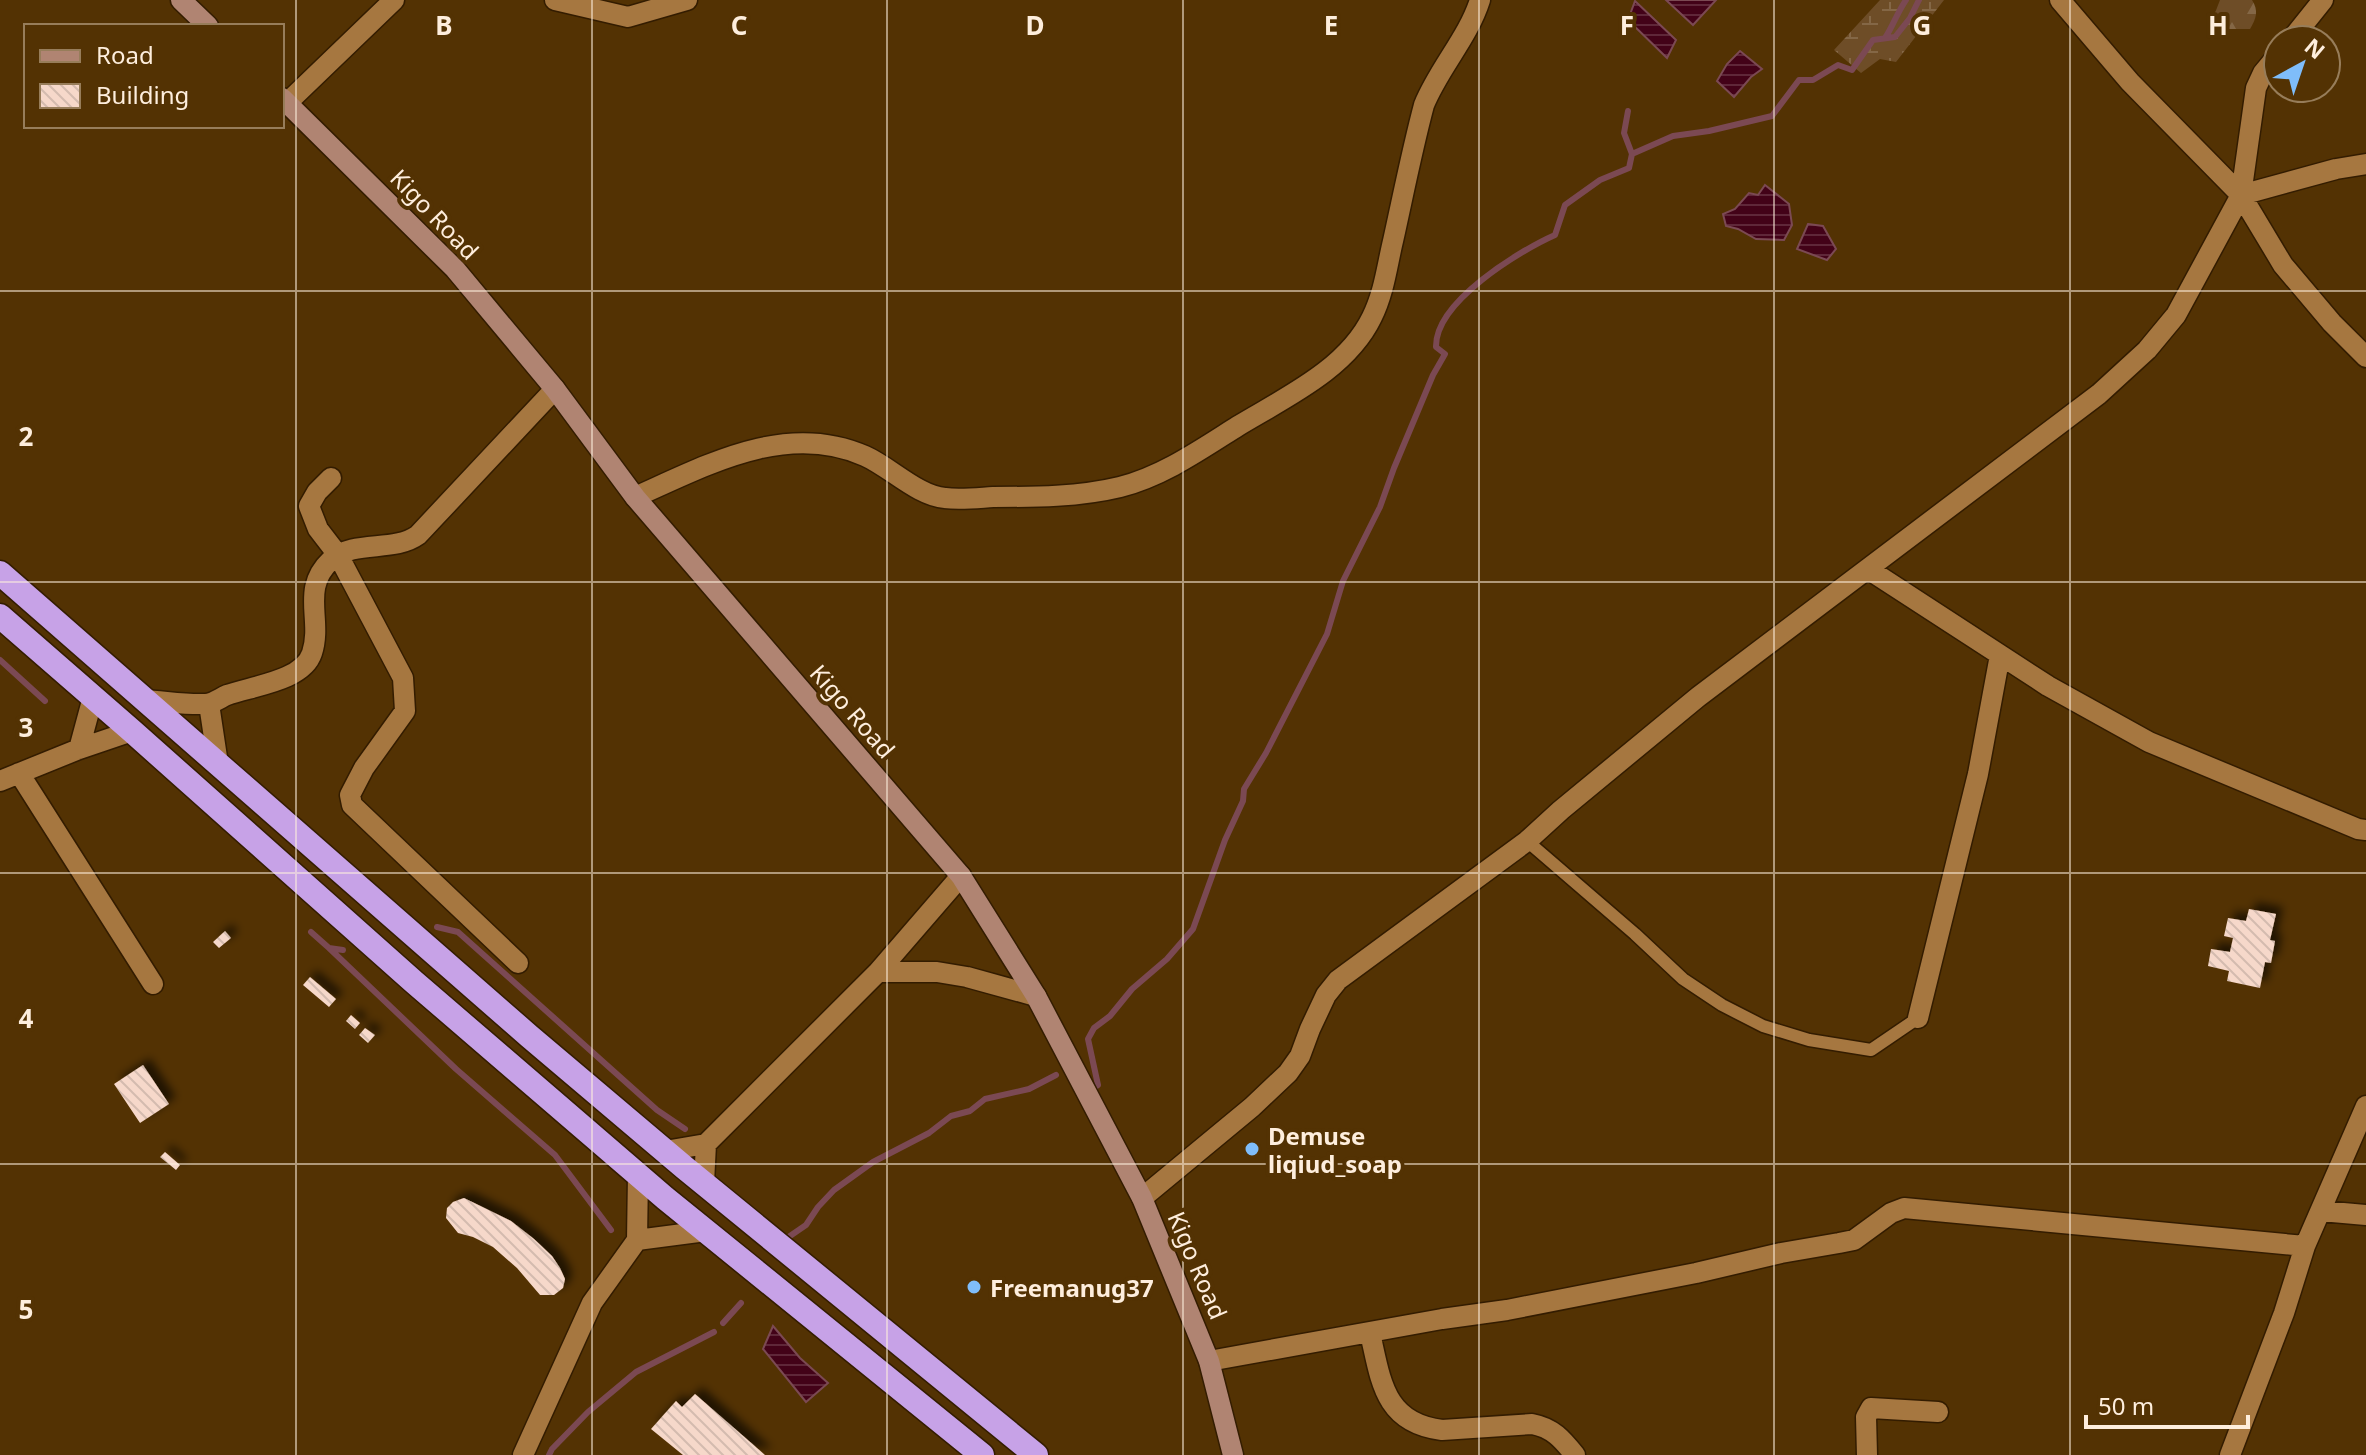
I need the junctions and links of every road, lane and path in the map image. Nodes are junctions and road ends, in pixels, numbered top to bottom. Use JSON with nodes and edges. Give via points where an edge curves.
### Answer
{"nodes":[{"id":1,"x":181,"y":0,"type":"edge"},
{"id":2,"x":394,"y":0,"type":"edge"},
{"id":3,"x":555,"y":0,"type":"edge"},
{"id":4,"x":687,"y":0,"type":"edge"},
{"id":5,"x":1480,"y":0,"type":"edge"},
{"id":6,"x":2060,"y":0,"type":"edge"},
{"id":7,"x":2323,"y":0,"type":"edge"},
{"id":8,"x":206,"y":24,"type":"edge"},
{"id":9,"x":2304,"y":24,"type":"edge"},
{"id":10,"x":2262,"y":76,"type":"edge"},
{"id":11,"x":285,"y":100,"type":"edge"},
{"id":12,"x":2366,"y":164,"type":"edge"},
{"id":13,"x":2241,"y":195,"type":"junction"},
{"id":14,"x":2366,"y":357,"type":"edge"},
{"id":15,"x":555,"y":389,"type":"junction"},
{"id":16,"x":331,"y":478,"type":"dead end"},
{"id":17,"x":635,"y":497,"type":"junction"},
{"id":18,"x":338,"y":555,"type":"junction"},
{"id":19,"x":1868,"y":569,"type":"junction"},
{"id":20,"x":0,"y":573,"type":"edge"},
{"id":21,"x":0,"y":616,"type":"edge"},
{"id":22,"x":2000,"y":655,"type":"junction"},
{"id":23,"x":93,"y":697,"type":"junction"},
{"id":24,"x":144,"y":700,"type":"junction"},
{"id":25,"x":209,"y":704,"type":"junction"},
{"id":26,"x":132,"y":731,"type":"junction"},
{"id":27,"x":79,"y":749,"type":"junction"},
{"id":28,"x":218,"y":764,"type":"junction"},
{"id":29,"x":9,"y":777,"type":"edge"},
{"id":30,"x":2366,"y":830,"type":"edge"},
{"id":31,"x":1527,"y":841,"type":"junction"},
{"id":32,"x":961,"y":876,"type":"junction"},
{"id":33,"x":518,"y":963,"type":"dead end"},
{"id":34,"x":878,"y":972,"type":"junction"},
{"id":35,"x":153,"y":984,"type":"dead end"},
{"id":36,"x":1036,"y":996,"type":"junction"},
{"id":37,"x":1918,"y":1018,"type":"joint"},
{"id":38,"x":2366,"y":1106,"type":"edge"},
{"id":39,"x":706,"y":1144,"type":"junction"},
{"id":40,"x":665,"y":1151,"type":"junction"},
{"id":41,"x":638,"y":1175,"type":"junction"},
{"id":42,"x":704,"y":1183,"type":"junction"},
{"id":43,"x":1142,"y":1198,"type":"junction"},
{"id":44,"x":2321,"y":1211,"type":"junction"},
{"id":45,"x":2366,"y":1215,"type":"edge"},
{"id":46,"x":706,"y":1231,"type":"junction"},
{"id":47,"x":637,"y":1240,"type":"junction"},
{"id":48,"x":2305,"y":1246,"type":"junction"},
{"id":49,"x":1370,"y":1333,"type":"junction"},
{"id":50,"x":1209,"y":1361,"type":"junction"},
{"id":51,"x":1938,"y":1412,"type":"dead end"},
{"id":52,"x":523,"y":1455,"type":"edge"},
{"id":53,"x":982,"y":1455,"type":"edge"},
{"id":54,"x":1036,"y":1455,"type":"edge"},
{"id":55,"x":1233,"y":1455,"type":"edge"},
{"id":56,"x":1575,"y":1455,"type":"edge"},
{"id":57,"x":1867,"y":1455,"type":"edge"},
{"id":58,"x":2230,"y":1455,"type":"edge"}],
"edges":[{"from":1,"to":8,"type":"street"},
{"from":2,"to":11,"type":"street"},
{"from":3,"to":4,"type":"street","via":[[628,17]]},
{"from":5,"to":17,"type":"street","via":[[1424,105],[1380,299],[1360,338],[1319,377],[1172,467],[1097,491],[944,498],[838,446],[779,443],[724,457]]},
{"from":6,"to":13,"type":"street","via":[[2130,82]]},
{"from":7,"to":9,"type":"street"},
{"from":10,"to":13,"type":"street","via":[[2253,100]]},
{"from":11,"to":15,"type":"street","name":"Kigo Road","via":[[455,269]]},
{"from":12,"to":13,"type":"street"},
{"from":13,"to":14,"type":"street","via":[[2283,265]]},
{"from":13,"to":19,"type":"street","via":[[2176,315],[2147,350],[2099,394]]},
{"from":15,"to":17,"type":"street","name":"Kigo Road"},
{"from":15,"to":18,"type":"street","via":[[418,535],[407,542]]},
{"from":16,"to":18,"type":"street","via":[[309,506]]},
{"from":17,"to":32,"type":"street","name":"Kigo Road"},
{"from":18,"to":25,"type":"street","via":[[315,582],[314,641],[306,663],[289,675]]},
{"from":18,"to":33,"type":"street","via":[[403,678],[405,711],[364,768],[350,795],[352,805]]},
{"from":19,"to":22,"type":"street"},
{"from":19,"to":31,"type":"street","via":[[1698,697]]},
{"from":20,"to":24,"type":"highway"},
{"from":21,"to":23,"type":"highway"},
{"from":22,"to":30,"type":"street","via":[[2149,742]]},
{"from":22,"to":37,"type":"street","via":[[1978,774]]},
{"from":23,"to":26,"type":"highway"},
{"from":23,"to":27,"type":"street"},
{"from":24,"to":25,"type":"street"},
{"from":24,"to":28,"type":"highway"},
{"from":25,"to":28,"type":"street"},
{"from":26,"to":27,"type":"street"},
{"from":26,"to":41,"type":"highway"},
{"from":27,"to":29,"type":"street"},
{"from":28,"to":40,"type":"highway"},
{"from":29,"to":35,"type":"street"},
{"from":31,"to":37,"type":"lane","via":[[1683,979],[1763,1026],[1871,1050]]},
{"from":31,"to":43,"type":"street","via":[[1338,980],[1288,1073]]},
{"from":32,"to":34,"type":"street"},
{"from":32,"to":36,"type":"street","name":"Kigo Road"},
{"from":34,"to":36,"type":"street","via":[[937,972]]},
{"from":34,"to":39,"type":"street"},
{"from":36,"to":43,"type":"street","name":"Kigo Road"},
{"from":38,"to":44,"type":"street"},
{"from":39,"to":40,"type":"street"},
{"from":39,"to":42,"type":"street"},
{"from":40,"to":42,"type":"highway"},
{"from":41,"to":46,"type":"highway"},
{"from":41,"to":47,"type":"street"},
{"from":42,"to":54,"type":"highway"},
{"from":43,"to":50,"type":"street","name":"Kigo Road"},
{"from":44,"to":45,"type":"street"},
{"from":44,"to":48,"type":"street"},
{"from":46,"to":47,"type":"street"},
{"from":46,"to":53,"type":"highway"},
{"from":47,"to":52,"type":"street","via":[[592,1303]]},
{"from":48,"to":49,"type":"street","via":[[1904,1208],[1854,1240]]},
{"from":48,"to":58,"type":"street"},
{"from":49,"to":50,"type":"street"},
{"from":49,"to":56,"type":"street","via":[[1388,1398],[1404,1418],[1442,1430],[1545,1426]]},
{"from":50,"to":55,"type":"street","name":"Kigo Road"},
{"from":51,"to":57,"type":"street","via":[[1871,1408],[1866,1417]]}]}
